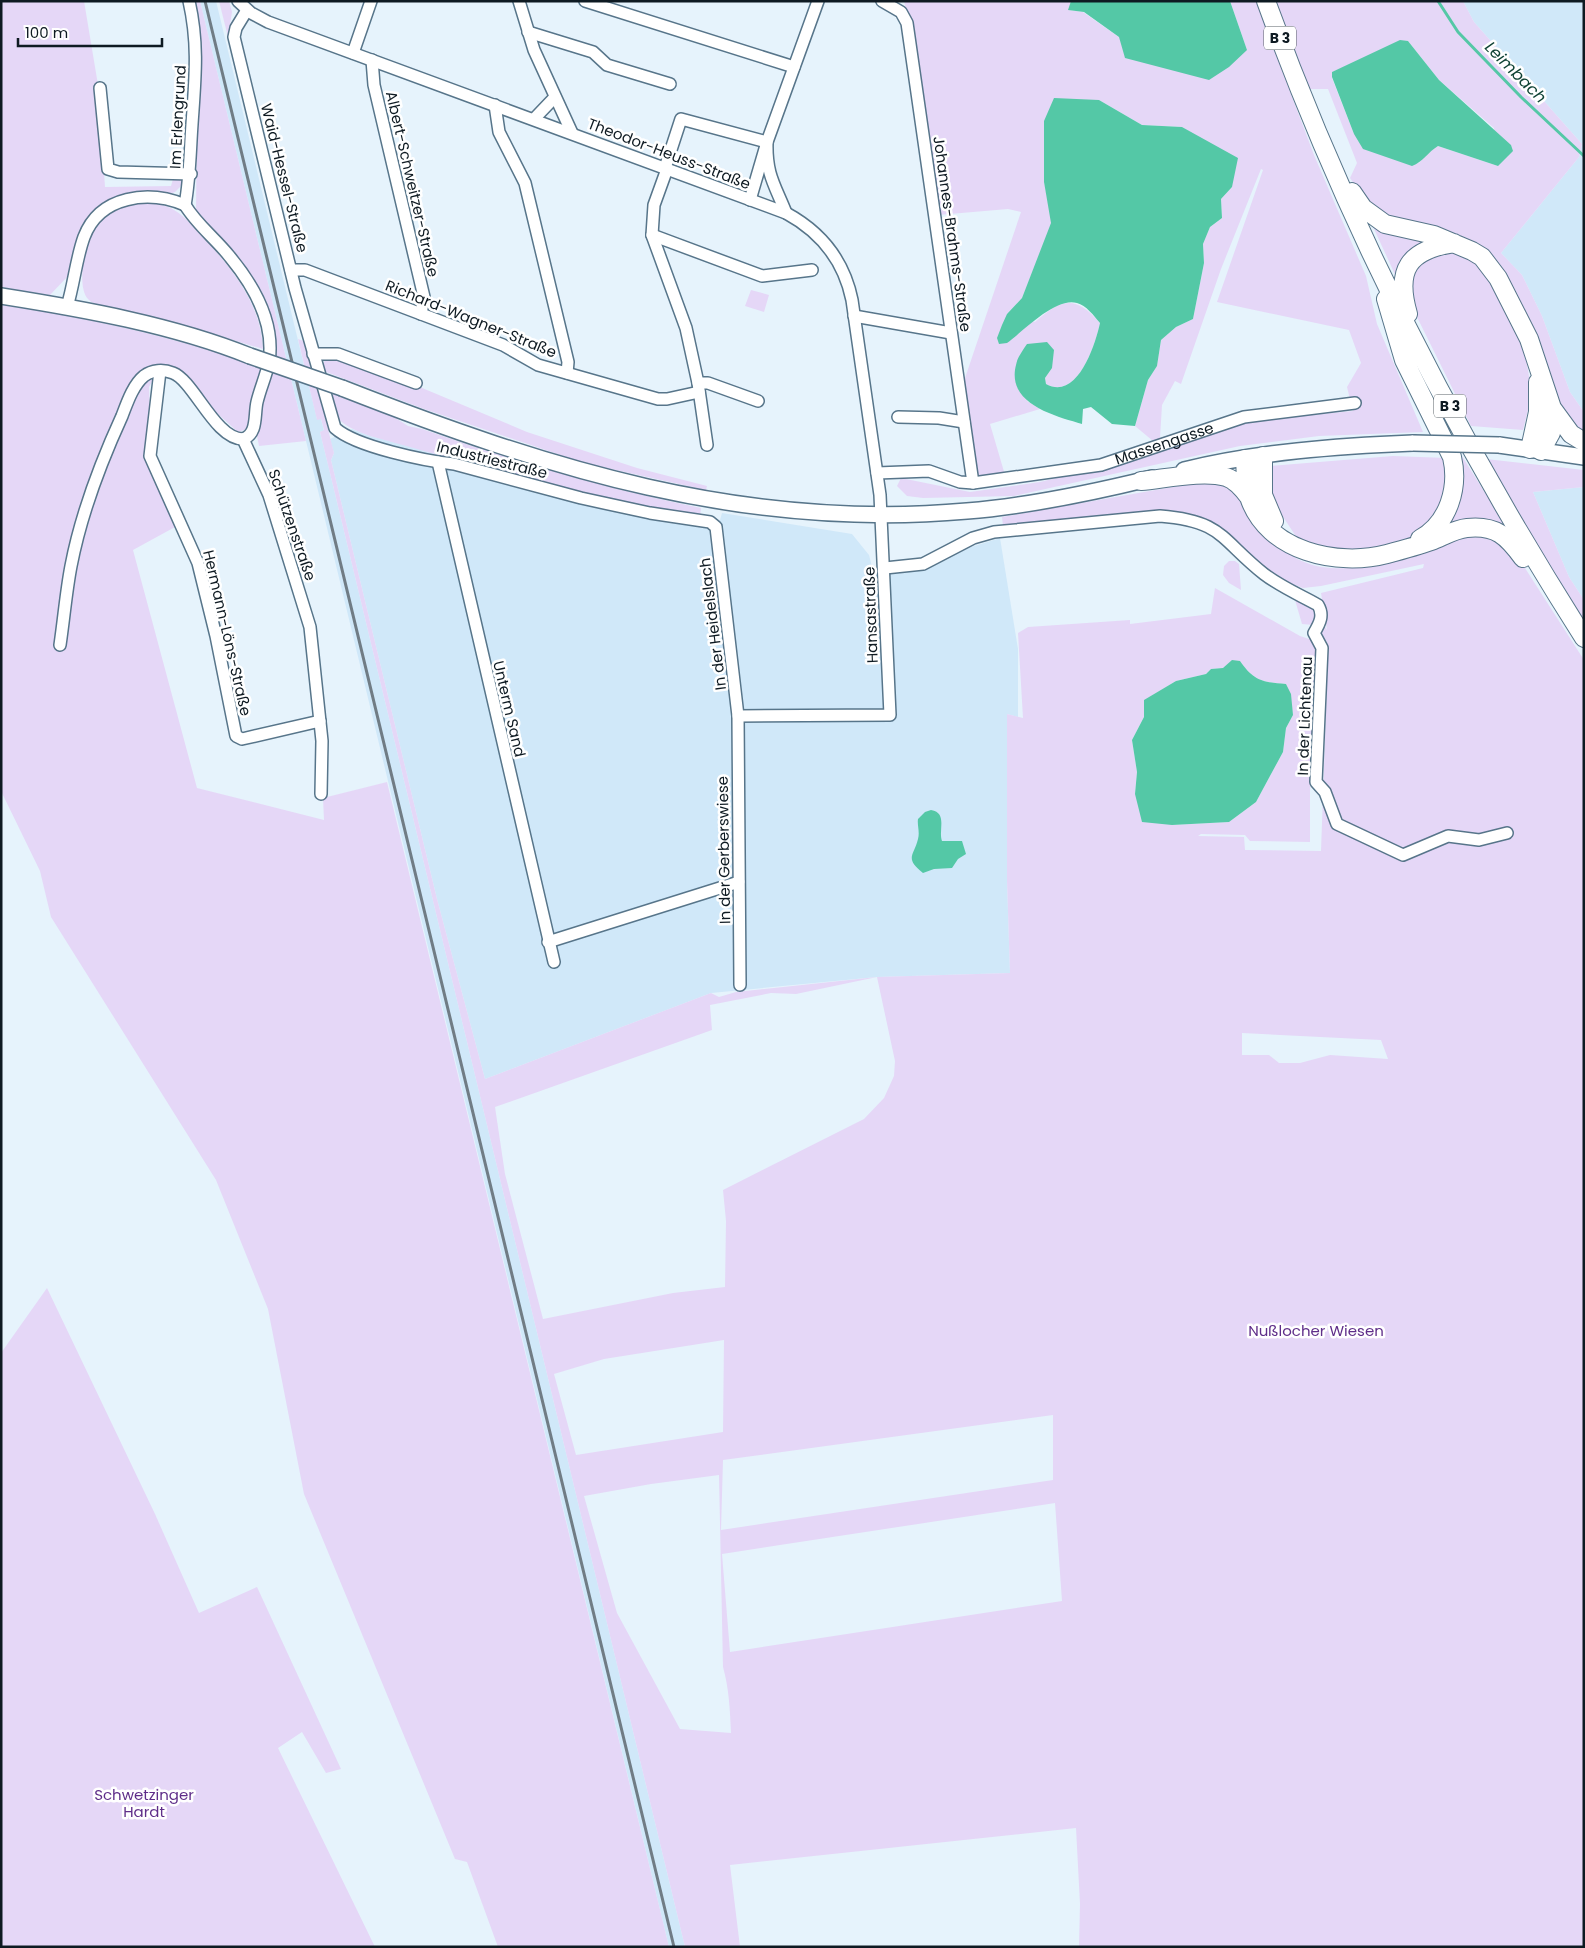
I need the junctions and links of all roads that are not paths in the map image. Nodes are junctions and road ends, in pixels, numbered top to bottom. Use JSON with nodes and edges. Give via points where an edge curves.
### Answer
{"nodes":[{"id":1,"x":189,"y":1,"type":"edge"},
{"id":2,"x":238,"y":1,"type":"edge"},
{"id":3,"x":371,"y":1,"type":"edge"},
{"id":4,"x":519,"y":1,"type":"edge"},
{"id":5,"x":585,"y":1,"type":"edge"},
{"id":6,"x":818,"y":1,"type":"edge"},
{"id":7,"x":882,"y":1,"type":"edge"},
{"id":8,"x":1266,"y":1,"type":"edge"},
{"id":9,"x":247,"y":10,"type":"junction"},
{"id":10,"x":528,"y":32,"type":"junction"},
{"id":11,"x":353,"y":53,"type":"junction"},
{"id":12,"x":372,"y":60,"type":"junction"},
{"id":13,"x":794,"y":67,"type":"junction"},
{"id":14,"x":670,"y":84,"type":"dead end"},
{"id":15,"x":100,"y":88,"type":"dead end"},
{"id":16,"x":555,"y":97,"type":"junction"},
{"id":17,"x":495,"y":105,"type":"junction"},
{"id":18,"x":534,"y":119,"type":"junction"},
{"id":19,"x":572,"y":133,"type":"junction"},
{"id":20,"x":767,"y":142,"type":"junction"},
{"id":21,"x":666,"y":168,"type":"junction"},
{"id":22,"x":1336,"y":173,"type":"junction"},
{"id":23,"x":191,"y":174,"type":"junction"},
{"id":24,"x":750,"y":200,"type":"junction"},
{"id":25,"x":186,"y":205,"type":"junction"},
{"id":26,"x":786,"y":213,"type":"junction"},
{"id":27,"x":652,"y":235,"type":"junction"},
{"id":28,"x":1454,"y":243,"type":"junction"},
{"id":29,"x":291,"y":270,"type":"junction"},
{"id":30,"x":812,"y":270,"type":"dead end"},
{"id":31,"x":1380,"y":272,"type":"junction"},
{"id":32,"x":1,"y":296,"type":"edge"},
{"id":33,"x":67,"y":307,"type":"junction"},
{"id":34,"x":422,"y":314,"type":"junction"},
{"id":35,"x":854,"y":316,"type":"junction"},
{"id":36,"x":951,"y":333,"type":"junction"},
{"id":37,"x":1418,"y":345,"type":"junction"},
{"id":38,"x":313,"y":354,"type":"junction"},
{"id":39,"x":1537,"y":366,"type":"junction"},
{"id":40,"x":160,"y":371,"type":"junction"},
{"id":41,"x":567,"y":373,"type":"junction"},
{"id":42,"x":416,"y":384,"type":"dead end"},
{"id":43,"x":699,"y":388,"type":"junction"},
{"id":44,"x":758,"y":401,"type":"dead end"},
{"id":45,"x":1355,"y":403,"type":"dead end"},
{"id":46,"x":1552,"y":408,"type":"junction"},
{"id":47,"x":898,"y":417,"type":"dead end"},
{"id":48,"x":964,"y":422,"type":"junction"},
{"id":49,"x":243,"y":438,"type":"junction"},
{"id":50,"x":1584,"y":442,"type":"edge"},
{"id":51,"x":707,"y":445,"type":"dead end"},
{"id":52,"x":1536,"y":450,"type":"junction"},
{"id":53,"x":1263,"y":456,"type":"junction"},
{"id":54,"x":1584,"y":456,"type":"edge"},
{"id":55,"x":1245,"y":459,"type":"junction"},
{"id":56,"x":438,"y":462,"type":"junction"},
{"id":57,"x":877,"y":473,"type":"junction"},
{"id":58,"x":1141,"y":480,"type":"junction"},
{"id":59,"x":973,"y":483,"type":"junction"},
{"id":60,"x":1249,"y":497,"type":"junction"},
{"id":61,"x":879,"y":514,"type":"junction"},
{"id":62,"x":717,"y":530,"type":"joint"},
{"id":63,"x":1286,"y":540,"type":"junction"},
{"id":64,"x":1398,"y":551,"type":"junction"},
{"id":65,"x":884,"y":568,"type":"junction"},
{"id":66,"x":1543,"y":573,"type":"junction"},
{"id":67,"x":1584,"y":638,"type":"edge"},
{"id":68,"x":60,"y":645,"type":"dead end"},
{"id":69,"x":738,"y":716,"type":"junction"},
{"id":70,"x":320,"y":721,"type":"junction"},
{"id":71,"x":322,"y":794,"type":"dead end"},
{"id":72,"x":1507,"y":833,"type":"dead end"},
{"id":73,"x":739,"y":882,"type":"junction"},
{"id":74,"x":548,"y":942,"type":"junction"},
{"id":75,"x":554,"y":962,"type":"dead end"},
{"id":76,"x":740,"y":985,"type":"dead end"}],
"edges":[{"from":1,"to":23,"type":"street","name":"Im Erlengrund","via":[[197,56]]},
{"from":2,"to":9,"type":"street","name":"Theodor-Heuss-Straße"},
{"from":3,"to":11,"type":"street"},
{"from":4,"to":10,"type":"street"},
{"from":5,"to":13,"type":"street"},
{"from":6,"to":13,"type":"street"},
{"from":7,"to":36,"type":"street","name":"Johannes-Brahms-Straße","via":[[901,12],[906,23]]},
{"from":8,"to":22,"type":"highway","number":"B 3"},
{"from":9,"to":11,"type":"street","name":"Theodor-Heuss-Straße","via":[[263,20]]},
{"from":9,"to":29,"type":"street","name":"Waid-Hessel-Straße","via":[[234,37]]},
{"from":10,"to":14,"type":"street","via":[[594,52],[607,65]]},
{"from":10,"to":16,"type":"street"},
{"from":11,"to":12,"type":"street","name":"Theodor-Heuss-Straße"},
{"from":12,"to":17,"type":"street","name":"Theodor-Heuss-Straße"},
{"from":12,"to":34,"type":"street","name":"Albert-Schweitzer-Straße","via":[[374,85],[424,297]]},
{"from":13,"to":20,"type":"street"},
{"from":15,"to":23,"type":"street","via":[[108,169]]},
{"from":16,"to":18,"type":"street"},
{"from":16,"to":19,"type":"street"},
{"from":17,"to":18,"type":"street","name":"Theodor-Heuss-Straße"},
{"from":17,"to":41,"type":"street","via":[[499,132],[524,183],[568,362]]},
{"from":18,"to":19,"type":"street","name":"Theodor-Heuss-Straße"},
{"from":19,"to":21,"type":"street","name":"Theodor-Heuss-Straße"},
{"from":20,"to":21,"type":"street","via":[[681,119]]},
{"from":20,"to":24,"type":"street"},
{"from":20,"to":26,"type":"street","via":[[770,180]]},
{"from":21,"to":24,"type":"street","name":"Theodor-Heuss-Straße"},
{"from":21,"to":27,"type":"street","via":[[654,204]]},
{"from":22,"to":28,"type":"highway","via":[[1364,208],[1385,224]]},
{"from":22,"to":31,"type":"highway","number":"B 3"},
{"from":23,"to":25,"type":"street","name":"Im Erlengrund"},
{"from":24,"to":26,"type":"street","name":"Theodor-Heuss-Straße"},
{"from":25,"to":33,"type":"street","via":[[139,197],[116,203],[103,211],[85,236]]},
{"from":25,"to":49,"type":"street","via":[[243,275],[268,323],[268,362],[257,401],[254,429]]},
{"from":26,"to":35,"type":"street","name":"Theodor-Heuss-Straße","via":[[818,236],[837,259],[849,287]]},
{"from":27,"to":30,"type":"street","via":[[762,276]]},
{"from":27,"to":43,"type":"street","via":[[678,304]]},
{"from":28,"to":37,"type":"highway","via":[[1423,250],[1412,261],[1404,278],[1403,296]]},
{"from":28,"to":39,"type":"highway","via":[[1482,256],[1498,278],[1529,339]]},
{"from":29,"to":34,"type":"street","name":"Richard-Wagner-Straße","via":[[305,270]]},
{"from":29,"to":38,"type":"street","name":"Waid-Hessel-Straße"},
{"from":31,"to":37,"type":"highway","number":"B 3"},
{"from":31,"to":64,"type":"highway","via":[[1404,360],[1454,467],[1452,496],[1436,527]]},
{"from":32,"to":33,"type":"main road"},
{"from":33,"to":61,"type":"main road","bridge":true,"via":[[155,327],[250,356],[486,442],[624,483],[759,507]]},
{"from":34,"to":41,"type":"street","name":"Richard-Wagner-Straße","via":[[502,345],[538,365]]},
{"from":35,"to":36,"type":"street"},
{"from":35,"to":57,"type":"street","name":"Theodor-Heuss-Straße"},
{"from":36,"to":48,"type":"street","name":"Johannes-Brahms-Straße"},
{"from":37,"to":66,"type":"highway","number":"B 3"},
{"from":38,"to":42,"type":"street","via":[[338,354]]},
{"from":38,"to":56,"type":"street","name":"Industriestraße","via":[[331,420],[338,430],[367,444]]},
{"from":39,"to":46,"type":"highway"},
{"from":39,"to":52,"type":"highway"},
{"from":40,"to":49,"type":"street","via":[[179,376],[213,419],[233,436]]},
{"from":40,"to":68,"type":"street","via":[[144,376],[133,392],[95,479],[73,558]]},
{"from":40,"to":70,"type":"street","name":"Hermann-Löns-Straße","via":[[150,456],[198,563],[236,736],[242,739]]},
{"from":41,"to":43,"type":"street","name":"Richard-Wagner-Straße","via":[[658,399]]},
{"from":43,"to":44,"type":"street","via":[[708,383]]},
{"from":43,"to":51,"type":"street"},
{"from":45,"to":59,"type":"street","name":"Massengasse","via":[[1244,417],[1104,465]]},
{"from":46,"to":50,"type":"highway","via":[[1564,427]]},
{"from":46,"to":52,"type":"highway","via":[[1551,433]]},
{"from":47,"to":48,"type":"street"},
{"from":48,"to":59,"type":"street","name":"Johannes-Brahms-Straße"},
{"from":49,"to":70,"type":"street","name":"Schützenstraße","via":[[269,495],[310,627]]},
{"from":52,"to":53,"type":"main road","bridge":true,"via":[[1499,445],[1413,443],[1348,446]]},
{"from":52,"to":54,"type":"main road"},
{"from":53,"to":55,"type":"main road"},
{"from":53,"to":63,"type":"highway","via":[[1266,506]]},
{"from":55,"to":58,"type":"main road"},
{"from":55,"to":60,"type":"highway"},
{"from":56,"to":62,"type":"street","name":"Industriestraße","via":[[581,498],[710,522]]},
{"from":56,"to":74,"type":"street","name":"Unterm Sand"},
{"from":57,"to":59,"type":"street","name":"Massengasse","via":[[929,471]]},
{"from":57,"to":61,"type":"street","name":"Theodor-Heuss-Straße"},
{"from":58,"to":60,"type":"highway","via":[[1227,477]]},
{"from":58,"to":61,"type":"main road","via":[[1038,503],[990,509]]},
{"from":60,"to":63,"type":"highway","via":[[1272,532]]},
{"from":61,"to":65,"type":"street","name":"Hansastraße"},
{"from":62,"to":69,"type":"street","name":"In der Heidelslach"},
{"from":63,"to":64,"type":"highway","via":[[1311,553],[1342,559]]},
{"from":64,"to":66,"type":"highway","via":[[1466,528],[1485,529],[1498,531],[1510,539],[1526,561]]},
{"from":65,"to":69,"type":"street","name":"Hansastraße","via":[[890,716]]},
{"from":65,"to":72,"type":"street","name":"In der Lichtenau","via":[[923,564],[973,538],[994,532],[1160,516],[1203,523],[1222,534],[1263,573],[1318,605],[1322,611],[1314,632],[1322,648],[1316,782],[1325,792],[1337,824],[1403,855],[1448,836],[1479,840]]},
{"from":66,"to":67,"type":"highway","number":"B 3"},
{"from":69,"to":73,"type":"street","name":"In der Gerberswiese"},
{"from":70,"to":71,"type":"street","name":"Schützenstraße"},
{"from":73,"to":74,"type":"street"},
{"from":73,"to":76,"type":"street","name":"In der Gerberswiese"},
{"from":74,"to":75,"type":"street","name":"Unterm Sand"}]}
